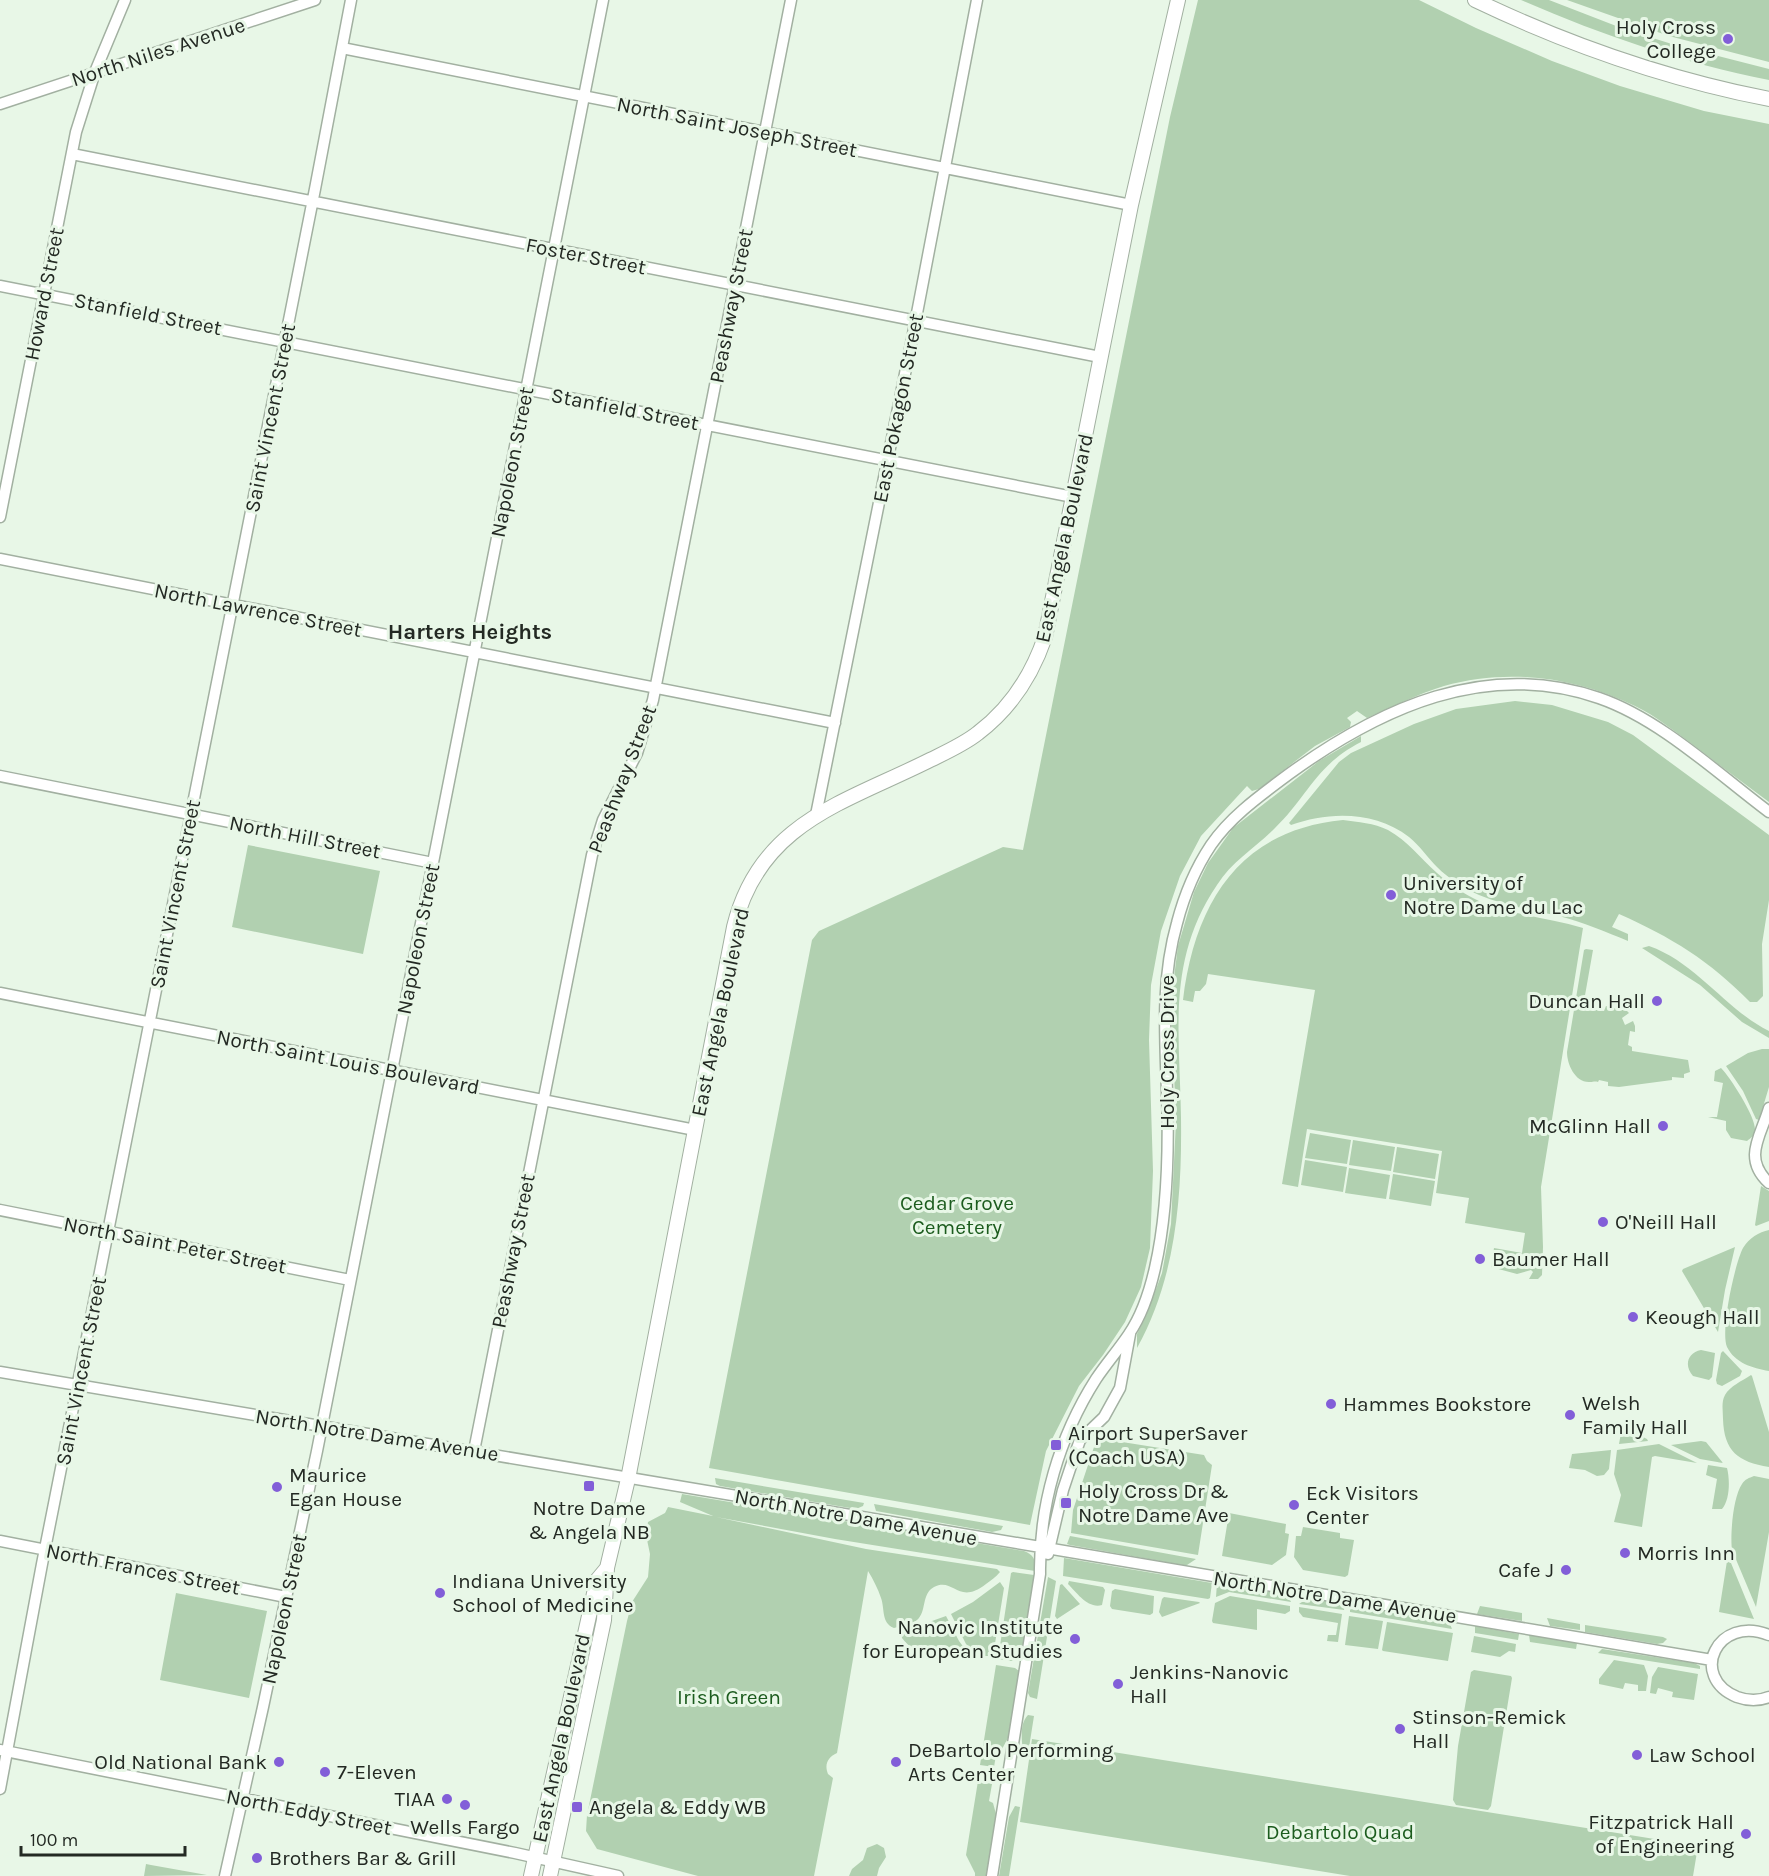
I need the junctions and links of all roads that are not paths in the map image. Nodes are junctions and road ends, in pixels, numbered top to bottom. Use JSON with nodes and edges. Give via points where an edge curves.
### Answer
{"nodes":[{"id":1,"x":125,"y":0,"type":"edge"},
{"id":2,"x":315,"y":0,"type":"edge"},
{"id":3,"x":351,"y":0,"type":"edge"},
{"id":4,"x":603,"y":0,"type":"edge"},
{"id":5,"x":791,"y":0,"type":"edge"},
{"id":6,"x":977,"y":0,"type":"edge"},
{"id":7,"x":1178,"y":0,"type":"edge"},
{"id":8,"x":1475,"y":0,"type":"edge"},
{"id":9,"x":342,"y":48,"type":"junction"},
{"id":10,"x":95,"y":72,"type":"junction"},
{"id":11,"x":584,"y":97,"type":"junction"},
{"id":12,"x":1769,"y":99,"type":"edge"},
{"id":13,"x":0,"y":104,"type":"edge"},
{"id":14,"x":765,"y":132,"type":"junction"},
{"id":15,"x":72,"y":154,"type":"junction"},
{"id":16,"x":945,"y":167,"type":"junction"},
{"id":17,"x":313,"y":201,"type":"junction"},
{"id":18,"x":1131,"y":205,"type":"junction"},
{"id":19,"x":553,"y":249,"type":"junction"},
{"id":20,"x":735,"y":285,"type":"junction"},
{"id":21,"x":0,"y":286,"type":"edge"},
{"id":22,"x":44,"y":294,"type":"junction"},
{"id":23,"x":916,"y":321,"type":"junction"},
{"id":24,"x":285,"y":341,"type":"junction"},
{"id":25,"x":1100,"y":357,"type":"junction"},
{"id":26,"x":526,"y":389,"type":"junction"},
{"id":27,"x":708,"y":425,"type":"junction"},
{"id":28,"x":887,"y":461,"type":"junction"},
{"id":29,"x":1073,"y":497,"type":"junction"},
{"id":30,"x":0,"y":517,"type":"edge"},
{"id":31,"x":0,"y":559,"type":"edge"},
{"id":32,"x":232,"y":605,"type":"junction"},
{"id":33,"x":474,"y":653,"type":"junction"},
{"id":34,"x":655,"y":688,"type":"junction"},
{"id":35,"x":835,"y":723,"type":"junction"},
{"id":36,"x":0,"y":776,"type":"edge"},
{"id":37,"x":1769,"y":812,"type":"edge"},
{"id":38,"x":191,"y":814,"type":"junction"},
{"id":39,"x":816,"y":815,"type":"junction"},
{"id":40,"x":433,"y":863,"type":"junction"},
{"id":41,"x":0,"y":993,"type":"edge"},
{"id":42,"x":150,"y":1023,"type":"junction"},
{"id":43,"x":392,"y":1071,"type":"junction"},
{"id":44,"x":543,"y":1101,"type":"junction"},
{"id":45,"x":1769,"y":1108,"type":"edge"},
{"id":46,"x":695,"y":1130,"type":"junction"},
{"id":47,"x":1769,"y":1183,"type":"edge"},
{"id":48,"x":0,"y":1209,"type":"edge"},
{"id":49,"x":109,"y":1231,"type":"junction"},
{"id":50,"x":350,"y":1280,"type":"junction"},
{"id":51,"x":1131,"y":1331,"type":"junction"},
{"id":52,"x":0,"y":1372,"type":"edge"},
{"id":53,"x":1100,"y":1373,"type":"junction"},
{"id":54,"x":1122,"y":1376,"type":"junction"},
{"id":55,"x":78,"y":1386,"type":"junction"},
{"id":56,"x":322,"y":1426,"type":"junction"},
{"id":57,"x":474,"y":1451,"type":"junction"},
{"id":58,"x":628,"y":1479,"type":"junction"},
{"id":59,"x":0,"y":1542,"type":"edge"},
{"id":60,"x":1045,"y":1548,"type":"junction"},
{"id":61,"x":45,"y":1550,"type":"junction"},
{"id":62,"x":607,"y":1568,"type":"junction"},
{"id":63,"x":286,"y":1597,"type":"junction"},
{"id":64,"x":1769,"y":1635,"type":"edge"},
{"id":65,"x":1712,"y":1660,"type":"junction"},
{"id":66,"x":1769,"y":1697,"type":"edge"},
{"id":67,"x":4,"y":1751,"type":"edge"},
{"id":68,"x":0,"y":1789,"type":"edge"},
{"id":69,"x":242,"y":1798,"type":"junction"},
{"id":70,"x":535,"y":1857,"type":"junction"},
{"id":71,"x":553,"y":1862,"type":"junction"},
{"id":72,"x":225,"y":1876,"type":"edge"},
{"id":73,"x":531,"y":1876,"type":"edge"},
{"id":74,"x":550,"y":1876,"type":"edge"},
{"id":75,"x":618,"y":1876,"type":"edge"},
{"id":76,"x":992,"y":1876,"type":"edge"}],
"edges":[{"from":1,"to":10,"type":"street","name":"Howard Street"},
{"from":2,"to":10,"type":"street","name":"North Niles Avenue"},
{"from":3,"to":9,"type":"street","name":"Saint Vincent Street"},
{"from":4,"to":11,"type":"street","name":"Napoleon Street"},
{"from":5,"to":14,"type":"street","name":"Peashway Street"},
{"from":6,"to":16,"type":"street","name":"East Pokagon Street"},
{"from":7,"to":18,"type":"main road","name":"East Angela Boulevard"},
{"from":8,"to":12,"type":"main road","via":[[1628,63]]},
{"from":9,"to":11,"type":"street","name":"North Saint Joseph Street"},
{"from":9,"to":17,"type":"street","name":"Saint Vincent Street"},
{"from":10,"to":13,"type":"street","name":"North Niles Avenue"},
{"from":10,"to":15,"type":"street","name":"Howard Street"},
{"from":11,"to":14,"type":"street","name":"North Saint Joseph Street"},
{"from":11,"to":19,"type":"street","name":"Napoleon Street"},
{"from":14,"to":16,"type":"street","name":"North Saint Joseph Street"},
{"from":14,"to":20,"type":"street","name":"Peashway Street"},
{"from":15,"to":17,"type":"street","name":"Foster Street"},
{"from":15,"to":22,"type":"street","name":"Howard Street"},
{"from":16,"to":18,"type":"street","name":"North Saint Joseph Street"},
{"from":16,"to":23,"type":"street","name":"East Pokagon Street"},
{"from":17,"to":19,"type":"street","name":"Foster Street"},
{"from":17,"to":24,"type":"street","name":"Saint Vincent Street"},
{"from":18,"to":25,"type":"main road","name":"East Angela Boulevard"},
{"from":19,"to":20,"type":"street","name":"Foster Street"},
{"from":19,"to":26,"type":"street","name":"Napoleon Street"},
{"from":20,"to":23,"type":"street","name":"Foster Street"},
{"from":20,"to":27,"type":"street","name":"Peashway Street"},
{"from":21,"to":22,"type":"street","name":"Stanfield Street"},
{"from":22,"to":24,"type":"street","name":"Stanfield Street"},
{"from":22,"to":30,"type":"street","name":"Howard Street"},
{"from":23,"to":25,"type":"street","name":"Foster Street"},
{"from":23,"to":28,"type":"street","name":"East Pokagon Street"},
{"from":24,"to":26,"type":"street","name":"Stanfield Street"},
{"from":24,"to":32,"type":"street","name":"Saint Vincent Street"},
{"from":25,"to":29,"type":"main road","name":"East Angela Boulevard"},
{"from":26,"to":27,"type":"street","name":"Stanfield Street"},
{"from":26,"to":33,"type":"street","name":"Napoleon Street"},
{"from":27,"to":28,"type":"street","name":"Stanfield Street"},
{"from":27,"to":34,"type":"street","name":"Peashway Street"},
{"from":28,"to":29,"type":"street","name":"Stanfield Street"},
{"from":28,"to":35,"type":"street","name":"East Pokagon Street"},
{"from":29,"to":39,"type":"main road","name":"East Angela Boulevard","via":[[1045,637],[1032,670],[1009,704],[970,738]]},
{"from":31,"to":32,"type":"street","name":"North Lawrence Street"},
{"from":32,"to":33,"type":"street","name":"North Lawrence Street"},
{"from":32,"to":38,"type":"street","name":"Saint Vincent Street"},
{"from":33,"to":34,"type":"street","name":"North Lawrence Street"},
{"from":33,"to":40,"type":"street","name":"Napoleon Street"},
{"from":34,"to":35,"type":"street","name":"North Lawrence Street"},
{"from":34,"to":44,"type":"street","name":"Peashway Street","via":[[637,753],[603,820],[592,855]]},
{"from":35,"to":39,"type":"street","name":"East Pokagon Street"},
{"from":36,"to":38,"type":"street","name":"North Hill Street"},
{"from":37,"to":51,"type":"street","name":"Holy Cross Drive","via":[[1651,723],[1625,709],[1569,690],[1510,684],[1450,691],[1381,717],[1323,750],[1259,796],[1222,831],[1202,860],[1183,903],[1170,948],[1164,1004],[1164,1209],[1155,1271]]},
{"from":38,"to":40,"type":"street","name":"North Hill Street"},
{"from":38,"to":42,"type":"street","name":"Saint Vincent Street"},
{"from":39,"to":46,"type":"main road","name":"East Angela Boulevard","via":[[766,858],[740,905]]},
{"from":40,"to":43,"type":"street","name":"Napoleon Street"},
{"from":41,"to":42,"type":"street","name":"North Saint Louis Boulevard"},
{"from":42,"to":43,"type":"street","name":"North Saint Louis Boulevard"},
{"from":42,"to":49,"type":"street","name":"Saint Vincent Street"},
{"from":43,"to":44,"type":"street","name":"North Saint Louis Boulevard"},
{"from":43,"to":50,"type":"street","name":"Napoleon Street"},
{"from":44,"to":46,"type":"street","name":"North Saint Louis Boulevard"},
{"from":44,"to":57,"type":"street","name":"Peashway Street"},
{"from":45,"to":47,"type":"street","via":[[1754,1147],[1760,1172]]},
{"from":46,"to":58,"type":"main road","name":"East Angela Boulevard"},
{"from":48,"to":49,"type":"street","name":"North Saint Peter Street"},
{"from":49,"to":50,"type":"street","name":"North Saint Peter Street"},
{"from":49,"to":55,"type":"street","name":"Saint Vincent Street"},
{"from":50,"to":56,"type":"street","name":"Napoleon Street"},
{"from":51,"to":53,"type":"street","name":"Holy Cross Drive"},
{"from":51,"to":54,"type":"street","name":"Holy Cross Drive"},
{"from":52,"to":55,"type":"street","name":"North Notre Dame Avenue"},
{"from":53,"to":54,"type":"street"},
{"from":53,"to":60,"type":"street","name":"Holy Cross Drive","via":[[1059,1453],[1050,1487]]},
{"from":54,"to":60,"type":"street","name":"Holy Cross Drive","via":[[1104,1418],[1080,1440]]},
{"from":55,"to":56,"type":"street","name":"North Notre Dame Avenue"},
{"from":55,"to":61,"type":"street","name":"Saint Vincent Street"},
{"from":56,"to":57,"type":"street","name":"North Notre Dame Avenue"},
{"from":56,"to":63,"type":"street","name":"Napoleon Street"},
{"from":57,"to":58,"type":"street","name":"North Notre Dame Avenue"},
{"from":58,"to":60,"type":"street","name":"North Notre Dame Avenue"},
{"from":58,"to":62,"type":"main road","name":"East Angela Boulevard"},
{"from":59,"to":61,"type":"street","name":"North Frances Street"},
{"from":60,"to":65,"type":"street","name":"North Notre Dame Avenue"},
{"from":60,"to":76,"type":"street","name":"Holy Cross Drive"},
{"from":61,"to":63,"type":"street","name":"North Frances Street"},
{"from":61,"to":67,"type":"street","name":"Saint Vincent Street"},
{"from":62,"to":70,"type":"main road","name":"East Angela Boulevard","via":[[597,1580]]},
{"from":62,"to":71,"type":"main road","name":"East Angela Boulevard","via":[[604,1620]]},
{"from":63,"to":69,"type":"street","name":"Napoleon Street"},
{"from":64,"to":65,"type":"street","via":[[1755,1630],[1735,1633],[1724,1639]]},
{"from":65,"to":66,"type":"street","via":[[1716,1680],[1728,1692],[1745,1700]]},
{"from":67,"to":68,"type":"street","name":"Saint Vincent Street"},
{"from":67,"to":69,"type":"street","name":"North Eddy Street"},
{"from":69,"to":70,"type":"street","name":"North Eddy Street"},
{"from":69,"to":72,"type":"street","name":"Napoleon Street"},
{"from":70,"to":71,"type":"street","name":"North Eddy Street"},
{"from":70,"to":73,"type":"main road","name":"East Angela Boulevard"},
{"from":71,"to":74,"type":"main road","name":"East Angela Boulevard"},
{"from":71,"to":75,"type":"street","name":"North Eddy Street"}]}
